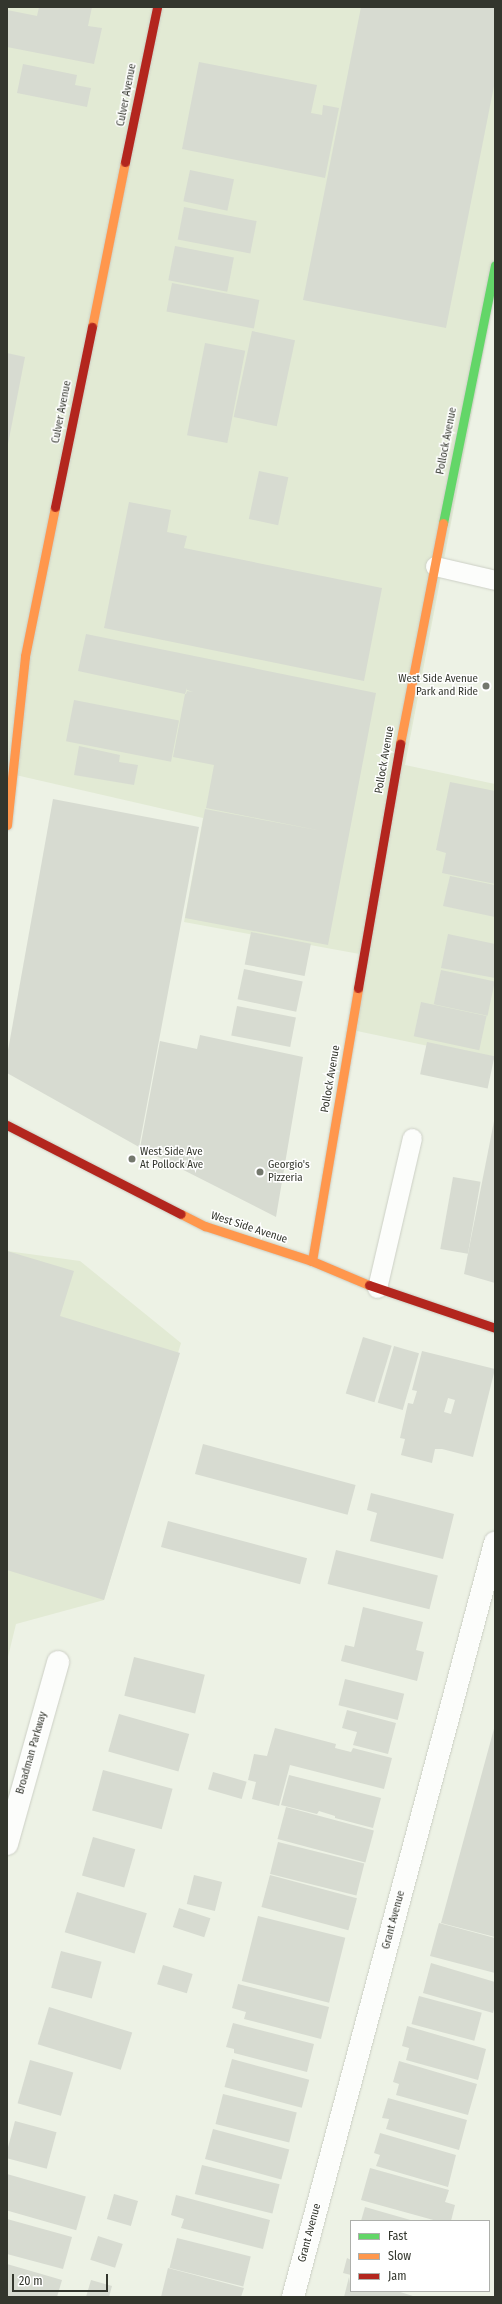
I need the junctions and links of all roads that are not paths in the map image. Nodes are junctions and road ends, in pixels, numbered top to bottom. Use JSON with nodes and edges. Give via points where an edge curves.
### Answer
{"nodes":[{"id":1,"x":157,"y":7,"type":"edge"},
{"id":2,"x":495,"y":264,"type":"edge"},
{"id":3,"x":435,"y":566,"type":"junction"},
{"id":4,"x":495,"y":580,"type":"edge"},
{"id":5,"x":7,"y":825,"type":"edge"},
{"id":6,"x":7,"y":1125,"type":"edge"},
{"id":7,"x":412,"y":1138,"type":"dead end"},
{"id":8,"x":312,"y":1261,"type":"junction"},
{"id":9,"x":377,"y":1288,"type":"junction"},
{"id":10,"x":495,"y":1328,"type":"edge"},
{"id":11,"x":495,"y":1543,"type":"edge"},
{"id":12,"x":58,"y":1662,"type":"dead end"},
{"id":13,"x":12,"y":1803,"type":"edge"},
{"id":14,"x":7,"y":1844,"type":"edge"},
{"id":15,"x":293,"y":2297,"type":"edge"}],
"edges":[{"from":1,"to":5,"type":"street","name":"Culver Avenue","via":[[25,656]]},
{"from":2,"to":3,"type":"street","name":"Pollock Avenue"},
{"from":3,"to":4,"type":"lane"},
{"from":3,"to":8,"type":"street","name":"Pollock Avenue","via":[[404,722]]},
{"from":6,"to":8,"type":"street","name":"West Side Avenue","via":[[205,1226]]},
{"from":7,"to":9,"type":"lane"},
{"from":8,"to":9,"type":"street","name":"West Side Avenue"},
{"from":9,"to":10,"type":"street","name":"West Side Avenue"},
{"from":11,"to":15,"type":"street","name":"Grant Avenue"},
{"from":12,"to":13,"type":"street","name":"Broadman Parkway"},
{"from":13,"to":14,"type":"street","name":"Broadman Parkway"}]}
